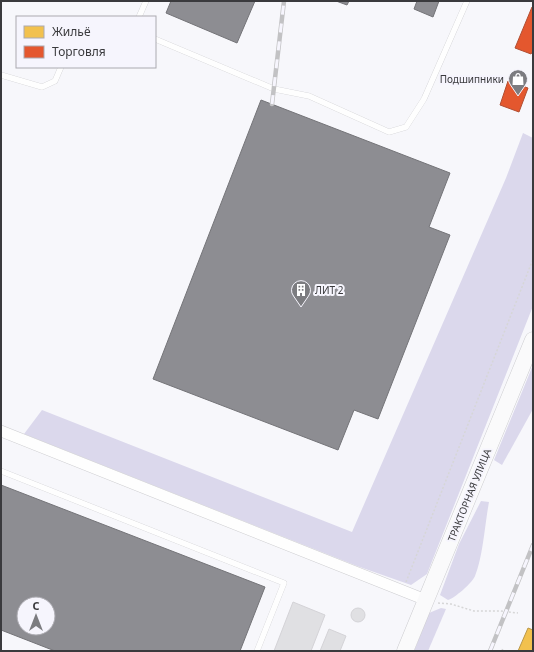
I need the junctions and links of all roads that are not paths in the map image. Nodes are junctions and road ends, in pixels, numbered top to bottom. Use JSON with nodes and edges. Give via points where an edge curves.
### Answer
{"nodes":[{"id":1,"x":146,"y":1,"type":"edge"},
{"id":2,"x":467,"y":1,"type":"edge"},
{"id":3,"x":139,"y":16,"type":"edge"},
{"id":4,"x":156,"y":38,"type":"edge"},
{"id":5,"x":61,"y":68,"type":"edge"},
{"id":6,"x":1,"y":75,"type":"edge"},
{"id":7,"x":533,"y":340,"type":"edge"},
{"id":8,"x":1,"y":431,"type":"edge"},
{"id":9,"x":1,"y":471,"type":"edge"},
{"id":10,"x":426,"y":600,"type":"junction"},
{"id":11,"x":257,"y":651,"type":"edge"},
{"id":12,"x":406,"y":651,"type":"edge"}],
"edges":[{"from":1,"to":3,"type":"lane"},
{"from":2,"to":4,"type":"lane","via":[[424,99],[406,127],[389,132],[309,96],[274,89]]},
{"from":5,"to":6,"type":"lane","via":[[55,81],[42,88]]},
{"from":7,"to":10,"type":"street","name":"ТРАКТОРНАЯ УЛИЦА"},
{"from":8,"to":10,"type":"street"},
{"from":9,"to":11,"type":"lane","via":[[284,583]]},
{"from":10,"to":12,"type":"street","name":"ТРАКТОРНАЯ УЛИЦА"}]}
